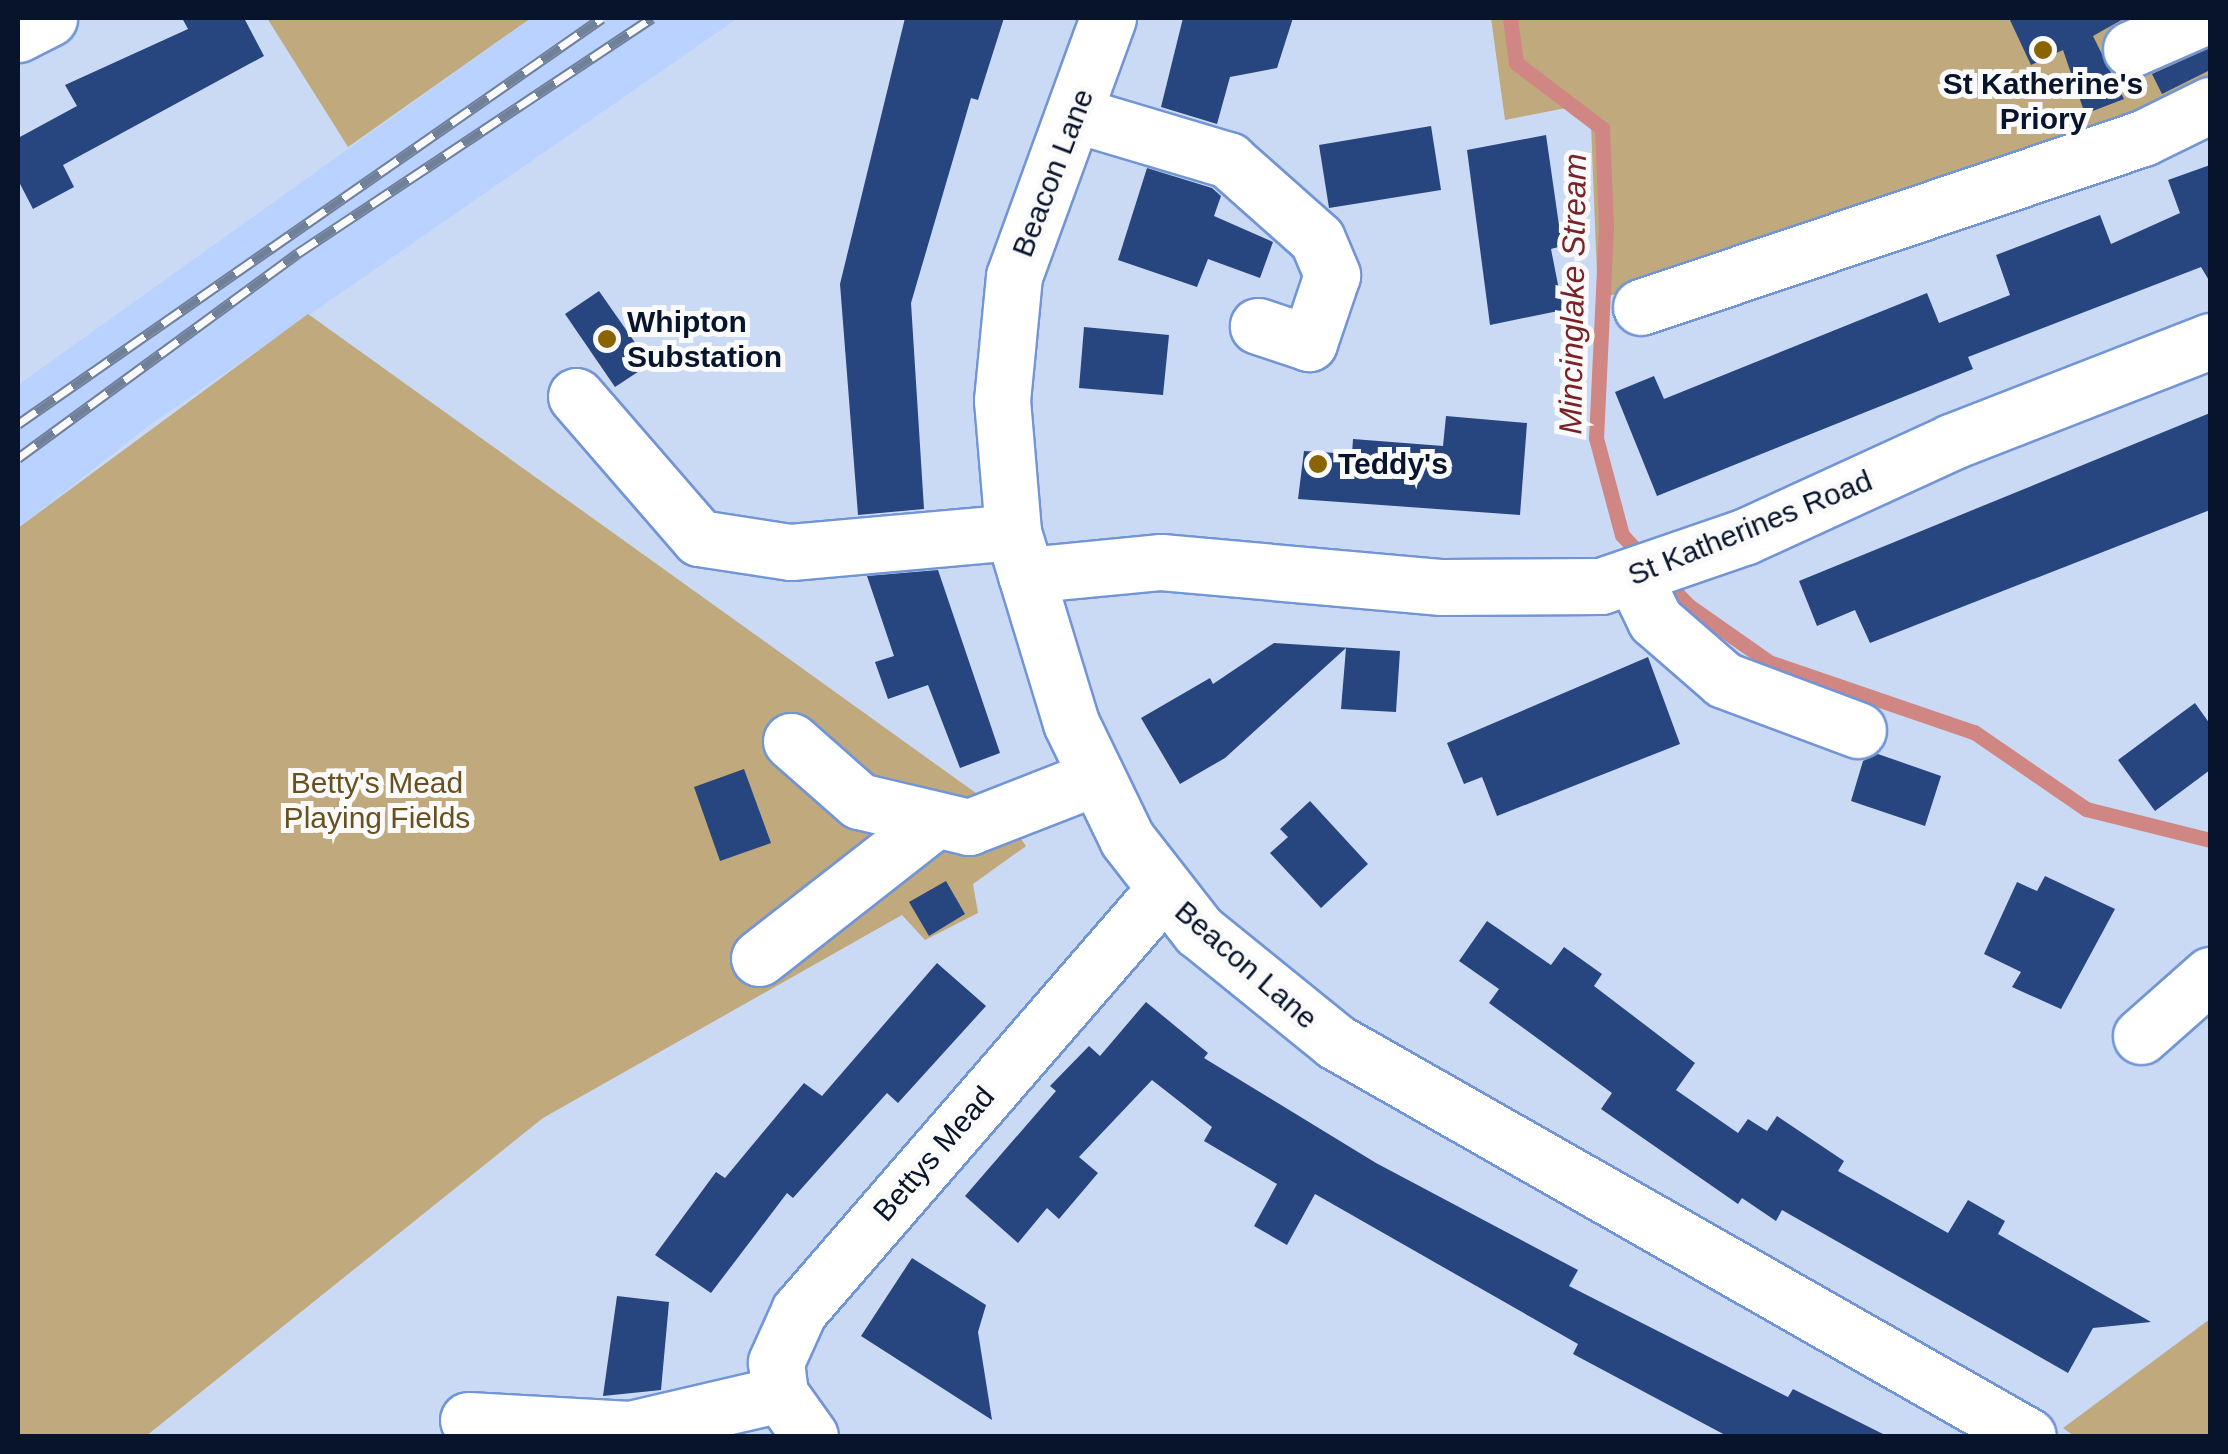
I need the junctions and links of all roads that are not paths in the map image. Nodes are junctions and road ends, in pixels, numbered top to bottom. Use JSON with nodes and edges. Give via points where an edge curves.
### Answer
{"nodes":[{"id":1,"x":49,"y":18,"type":"edge"},
{"id":2,"x":1108,"y":18,"type":"edge"},
{"id":3,"x":2202,"y":18,"type":"edge"},
{"id":4,"x":18,"y":34,"type":"edge"},
{"id":5,"x":2131,"y":48,"type":"dead end"},
{"id":6,"x":2210,"y":106,"type":"edge"},
{"id":7,"x":1076,"y":115,"type":"junction"},
{"id":8,"x":1641,"y":307,"type":"dead end"},
{"id":9,"x":1258,"y":326,"type":"dead end"},
{"id":10,"x":2210,"y":341,"type":"edge"},
{"id":11,"x":576,"y":396,"type":"dead end"},
{"id":12,"x":1020,"y":553,"type":"junction"},
{"id":13,"x":1652,"y":572,"type":"junction"},
{"id":14,"x":1858,"y":730,"type":"dead end"},
{"id":15,"x":791,"y":742,"type":"dead end"},
{"id":16,"x":1095,"y":778,"type":"junction"},
{"id":17,"x":933,"y":822,"type":"junction"},
{"id":18,"x":1163,"y":891,"type":"junction"},
{"id":19,"x":759,"y":958,"type":"dead end"},
{"id":20,"x":2210,"y":975,"type":"edge"},
{"id":21,"x":2141,"y":1036,"type":"dead end"},
{"id":22,"x":795,"y":1416,"type":"edge"},
{"id":23,"x":468,"y":1420,"type":"dead end"},
{"id":24,"x":2028,"y":1436,"type":"edge"}],
"edges":[{"from":1,"to":4,"type":"street"},
{"from":2,"to":7,"type":"street","name":"Beacon Lane"},
{"from":3,"to":5,"type":"street"},
{"from":6,"to":8,"type":"street","via":[[2143,138]]},
{"from":7,"to":9,"type":"street","via":[[1228,160],[1318,239],[1332,275],[1309,343]]},
{"from":7,"to":12,"type":"street","name":"Beacon Lane","via":[[1014,276],[1002,400]]},
{"from":10,"to":13,"type":"street","name":"St Katherines Road","via":[[1951,442]]},
{"from":11,"to":12,"type":"street","name":"St Katherines Road","via":[[699,538],[790,552]]},
{"from":12,"to":13,"type":"street","name":"St Katherines Road","via":[[1510,589],[1581,590]]},
{"from":12,"to":16,"type":"street","name":"Beacon Lane"},
{"from":13,"to":14,"type":"street","via":[[1655,620],[1724,680]]},
{"from":15,"to":17,"type":"street","via":[[859,800]]},
{"from":16,"to":17,"type":"street","via":[[983,825]]},
{"from":16,"to":18,"type":"street","name":"Beacon Lane"},
{"from":17,"to":19,"type":"street"},
{"from":18,"to":22,"type":"street","name":"Bettys Mead","via":[[798,1311],[776,1362]]},
{"from":18,"to":24,"type":"street","name":"Beacon Lane","via":[[1253,980],[1336,1042]]},
{"from":20,"to":21,"type":"street"},
{"from":22,"to":23,"type":"street","via":[[630,1429]]}]}
